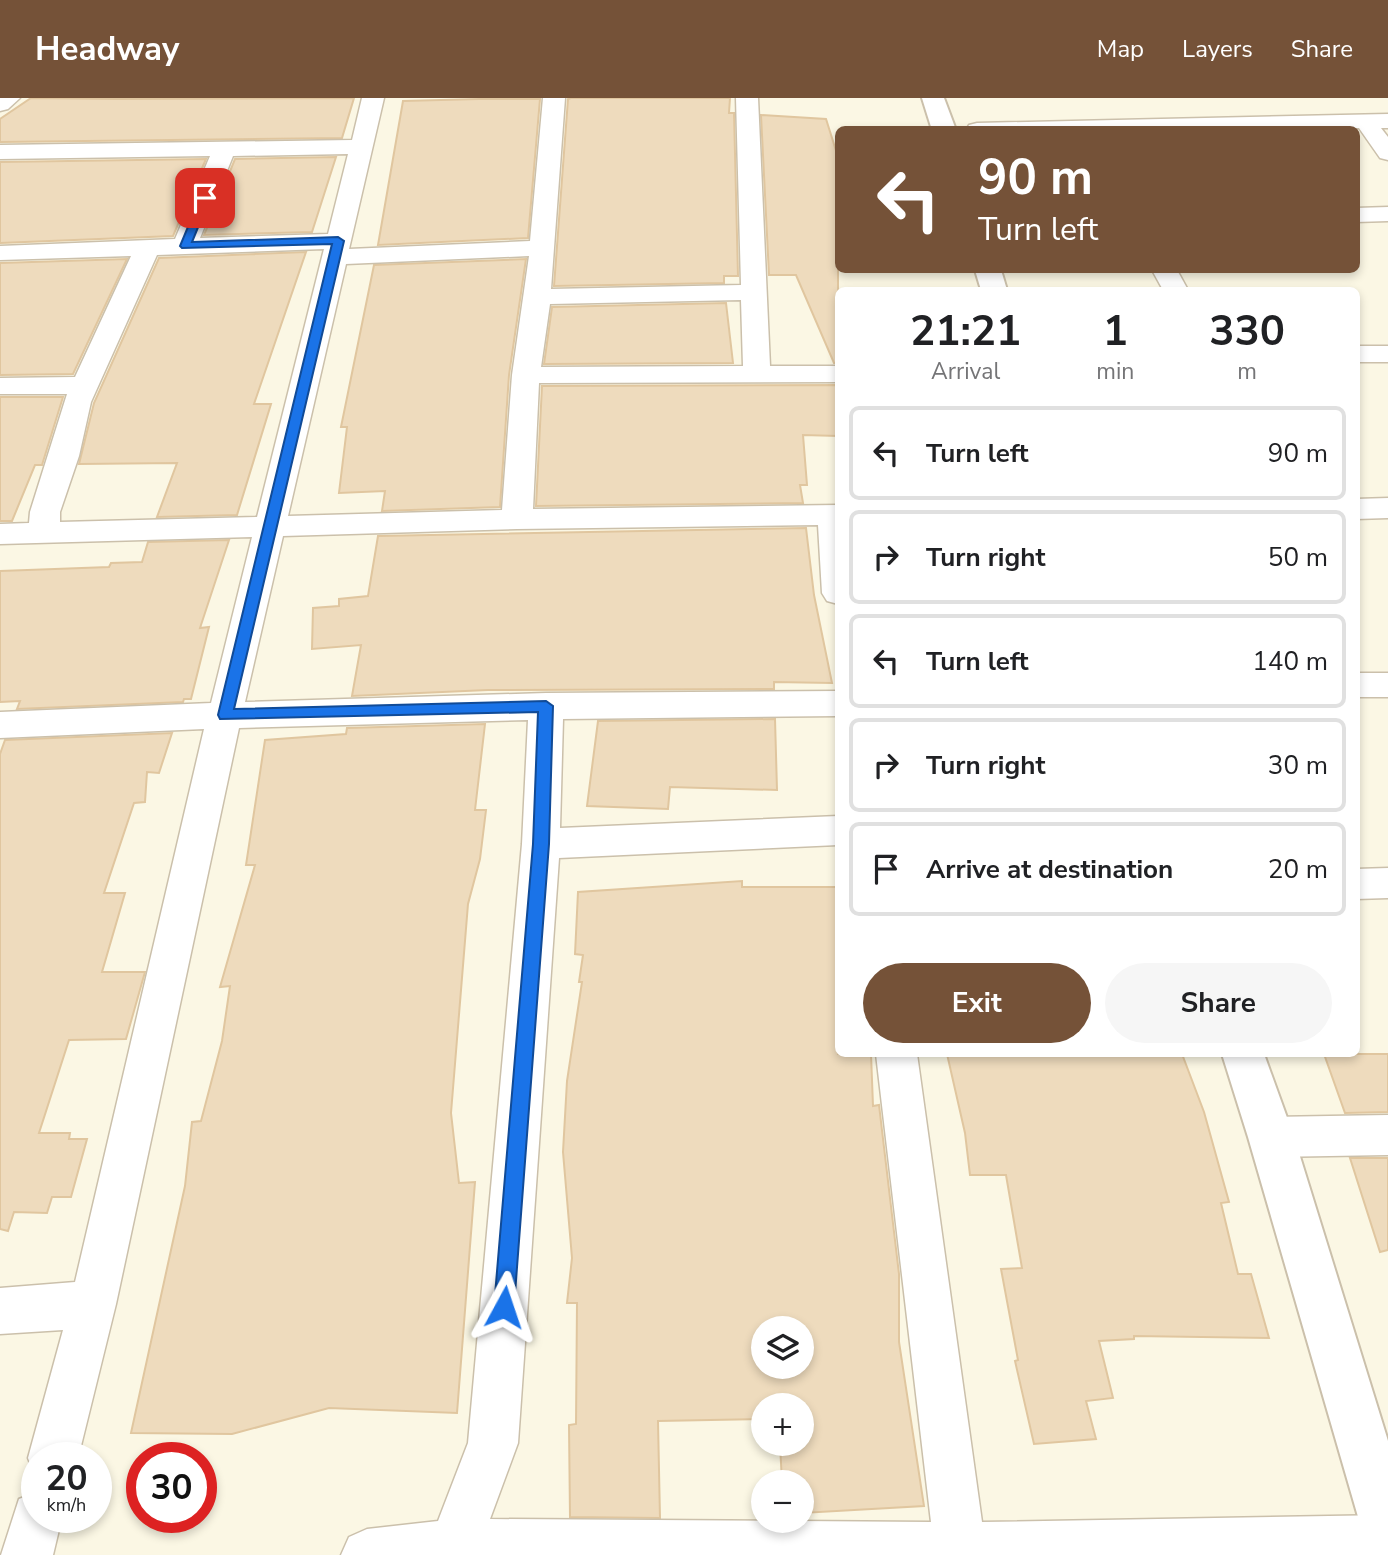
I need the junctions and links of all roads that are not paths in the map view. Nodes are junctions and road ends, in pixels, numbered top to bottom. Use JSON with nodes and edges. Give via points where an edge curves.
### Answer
{"nodes":[{"id":1,"x":9,"y":98,"type":"edge"},
{"id":2,"x":373,"y":98,"type":"edge"},
{"id":3,"x":554,"y":98,"type":"edge"},
{"id":4,"x":747,"y":98,"type":"edge"},
{"id":5,"x":933,"y":98,"type":"edge"},
{"id":6,"x":0,"y":104,"type":"edge"},
{"id":7,"x":1377,"y":122,"type":"edge"},
{"id":8,"x":943,"y":126,"type":"edge"},
{"id":9,"x":1109,"y":126,"type":"edge"},
{"id":10,"x":360,"y":147,"type":"junction"},
{"id":11,"x":224,"y":150,"type":"junction"},
{"id":12,"x":0,"y":152,"type":"edge"},
{"id":13,"x":1388,"y":153,"type":"edge"},
{"id":14,"x":1388,"y":214,"type":"edge"},
{"id":15,"x":1360,"y":215,"type":"edge"},
{"id":16,"x":185,"y":246,"type":"junction"},
{"id":17,"x":148,"y":247,"type":"junction"},
{"id":18,"x":541,"y":248,"type":"junction"},
{"id":19,"x":336,"y":249,"type":"junction"},
{"id":20,"x":0,"y":253,"type":"edge"},
{"id":21,"x":753,"y":292,"type":"junction"},
{"id":22,"x":538,"y":296,"type":"junction"},
{"id":23,"x":1360,"y":354,"type":"edge"},
{"id":24,"x":1388,"y":354,"type":"edge"},
{"id":25,"x":757,"y":373,"type":"junction"},
{"id":26,"x":835,"y":374,"type":"edge"},
{"id":27,"x":526,"y":375,"type":"junction"},
{"id":28,"x":85,"y":385,"type":"junction"},
{"id":29,"x":0,"y":386,"type":"edge"},
{"id":30,"x":1388,"y":508,"type":"edge"},
{"id":31,"x":1360,"y":509,"type":"edge"},
{"id":32,"x":835,"y":515,"type":"edge"},
{"id":33,"x":517,"y":519,"type":"junction"},
{"id":34,"x":271,"y":527,"type":"junction"},
{"id":35,"x":44,"y":531,"type":"junction"},
{"id":36,"x":0,"y":534,"type":"edge"},
{"id":37,"x":1360,"y":685,"type":"edge"},
{"id":38,"x":1388,"y":685,"type":"edge"},
{"id":39,"x":835,"y":703,"type":"edge"},
{"id":40,"x":546,"y":706,"type":"junction"},
{"id":41,"x":225,"y":715,"type":"junction"},
{"id":42,"x":0,"y":725,"type":"edge"},
{"id":43,"x":835,"y":831,"type":"edge"},
{"id":44,"x":541,"y":844,"type":"junction"},
{"id":45,"x":1388,"y":883,"type":"edge"},
{"id":46,"x":1360,"y":884,"type":"edge"},
{"id":47,"x":897,"y":1057,"type":"edge"},
{"id":48,"x":1243,"y":1057,"type":"edge"},
{"id":49,"x":1388,"y":1135,"type":"edge"},
{"id":50,"x":1271,"y":1137,"type":"junction"},
{"id":51,"x":93,"y":1304,"type":"junction"},
{"id":52,"x":0,"y":1311,"type":"edge"},
{"id":53,"x":57,"y":1442,"type":"edge"},
{"id":54,"x":1388,"y":1527,"type":"edge"},
{"id":55,"x":33,"y":1533,"type":"edge"},
{"id":56,"x":1388,"y":1541,"type":"edge"},
{"id":57,"x":455,"y":1550,"type":"edge"},
{"id":58,"x":960,"y":1552,"type":"edge"},
{"id":59,"x":27,"y":1555,"type":"edge"},
{"id":60,"x":367,"y":1555,"type":"edge"}],
"edges":[{"from":1,"to":6,"type":"street"},
{"from":2,"to":10,"type":"street"},
{"from":3,"to":18,"type":"street"},
{"from":4,"to":21,"type":"street"},
{"from":5,"to":8,"type":"street"},
{"from":7,"to":9,"type":"street","via":[[1143,116]]},
{"from":7,"to":13,"type":"street"},
{"from":10,"to":11,"type":"street"},
{"from":10,"to":19,"type":"street"},
{"from":11,"to":12,"type":"street"},
{"from":11,"to":16,"type":"street"},
{"from":14,"to":15,"type":"street"},
{"from":16,"to":17,"type":"street"},
{"from":16,"to":19,"type":"street"},
{"from":17,"to":20,"type":"street"},
{"from":17,"to":28,"type":"street"},
{"from":18,"to":19,"type":"street"},
{"from":18,"to":22,"type":"street"},
{"from":19,"to":34,"type":"street"},
{"from":21,"to":22,"type":"street"},
{"from":21,"to":25,"type":"street"},
{"from":22,"to":27,"type":"street"},
{"from":23,"to":24,"type":"street"},
{"from":25,"to":26,"type":"street"},
{"from":25,"to":27,"type":"street"},
{"from":27,"to":33,"type":"street"},
{"from":28,"to":29,"type":"street"},
{"from":28,"to":35,"type":"street","via":[[45,512]]},
{"from":30,"to":31,"type":"street"},
{"from":32,"to":33,"type":"street"},
{"from":33,"to":34,"type":"street"},
{"from":34,"to":35,"type":"street"},
{"from":34,"to":41,"type":"street"},
{"from":35,"to":36,"type":"street"},
{"from":37,"to":38,"type":"street"},
{"from":39,"to":40,"type":"street"},
{"from":40,"to":41,"type":"street"},
{"from":40,"to":44,"type":"street"},
{"from":41,"to":42,"type":"street"},
{"from":41,"to":51,"type":"street"},
{"from":43,"to":44,"type":"street"},
{"from":44,"to":57,"type":"street","via":[[493,1443]]},
{"from":45,"to":46,"type":"street"},
{"from":47,"to":58,"type":"street"},
{"from":48,"to":50,"type":"street"},
{"from":49,"to":50,"type":"street"},
{"from":50,"to":54,"type":"street"},
{"from":51,"to":52,"type":"street"},
{"from":51,"to":53,"type":"street"},
{"from":55,"to":59,"type":"street"},
{"from":56,"to":58,"type":"street"},
{"from":57,"to":58,"type":"street"},
{"from":57,"to":60,"type":"street"}]}
